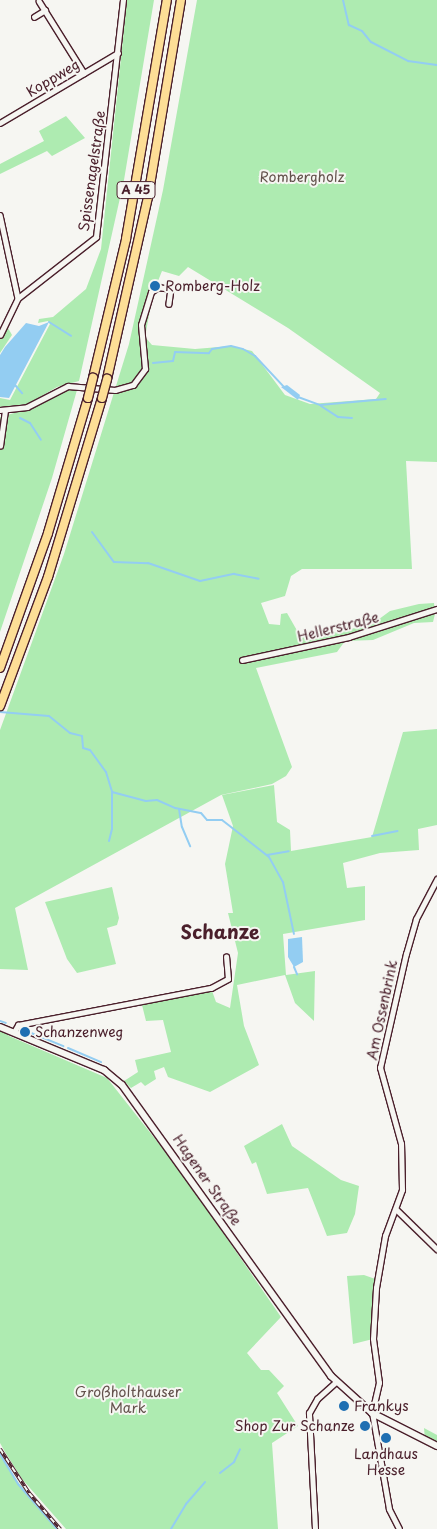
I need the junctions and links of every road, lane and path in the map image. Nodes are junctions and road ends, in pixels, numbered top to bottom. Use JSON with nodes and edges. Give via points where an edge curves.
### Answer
{"nodes":[{"id":1,"x":123,"y":0,"type":"edge"},
{"id":2,"x":168,"y":0,"type":"edge"},
{"id":3,"x":181,"y":0,"type":"edge"},
{"id":4,"x":39,"y":1,"type":"edge"},
{"id":5,"x":45,"y":10,"type":"junction"},
{"id":6,"x":34,"y":17,"type":"dead end"},
{"id":7,"x":118,"y":53,"type":"junction"},
{"id":8,"x":84,"y":73,"type":"junction"},
{"id":9,"x":0,"y":123,"type":"edge"},
{"id":10,"x":0,"y":215,"type":"edge"},
{"id":11,"x":1,"y":224,"type":"edge"},
{"id":12,"x":18,"y":298,"type":"junction"},
{"id":13,"x":169,"y":304,"type":"dead end"},
{"id":14,"x":0,"y":335,"type":"edge"},
{"id":15,"x":2,"y":410,"type":"edge"},
{"id":16,"x":0,"y":446,"type":"edge"},
{"id":17,"x":437,"y":609,"type":"edge"},
{"id":18,"x":242,"y":660,"type":"dead end"},
{"id":19,"x":0,"y":668,"type":"edge"},
{"id":20,"x":0,"y":706,"type":"edge"},
{"id":21,"x":437,"y":878,"type":"edge"},
{"id":22,"x":226,"y":957,"type":"dead end"},
{"id":23,"x":0,"y":1027,"type":"edge"},
{"id":24,"x":14,"y":1032,"type":"junction"},
{"id":25,"x":397,"y":1210,"type":"junction"},
{"id":26,"x":437,"y":1249,"type":"edge"},
{"id":27,"x":336,"y":1382,"type":"junction"},
{"id":28,"x":372,"y":1413,"type":"junction"},
{"id":29,"x":437,"y":1446,"type":"edge"},
{"id":30,"x":315,"y":1529,"type":"edge"},
{"id":31,"x":399,"y":1529,"type":"edge"}],
"edges":[{"from":1,"to":7,"type":"street","name":"Spissenagelstraße"},
{"from":2,"to":19,"type":"highway","number":"A 45","bridge":true,"via":[[126,239],[88,398],[48,534]]},
{"from":3,"to":20,"type":"highway","number":"A 45","bridge":true,"via":[[148,197],[107,379],[51,567]]},
{"from":4,"to":5,"type":"street"},
{"from":5,"to":6,"type":"street"},
{"from":5,"to":8,"type":"street"},
{"from":7,"to":8,"type":"street","name":"Koppweg"},
{"from":7,"to":12,"type":"street","name":"Spissenagelstraße","via":[[96,237]]},
{"from":8,"to":9,"type":"street","name":"Koppweg"},
{"from":10,"to":11,"type":"street"},
{"from":11,"to":12,"type":"street"},
{"from":12,"to":14,"type":"street","name":"Spissenagelstraße"},
{"from":13,"to":15,"type":"street","via":[[170,289],[158,287],[151,292],[141,325],[144,369],[133,385],[115,390],[68,386],[27,407]]},
{"from":15,"to":16,"type":"street"},
{"from":17,"to":18,"type":"street","name":"Hellerstraße","via":[[349,637]]},
{"from":21,"to":25,"type":"street","name":"Am Ossenbrink","via":[[416,919],[380,1068],[401,1144],[402,1190]]},
{"from":22,"to":24,"type":"street","via":[[228,979],[210,988],[18,1025]]},
{"from":23,"to":24,"type":"main road","name":"Hagener Straße"},
{"from":24,"to":27,"type":"main road","name":"Hagener Straße","via":[[104,1070],[122,1085]]},
{"from":25,"to":26,"type":"street"},
{"from":25,"to":28,"type":"street","name":"Am Ossenbrink","via":[[385,1236],[376,1288],[373,1339],[379,1383]]},
{"from":27,"to":28,"type":"main road","name":"Hagener Straße"},
{"from":27,"to":30,"type":"street","via":[[317,1399],[309,1413]]},
{"from":28,"to":29,"type":"main road","name":"Hagener Straße"},
{"from":28,"to":31,"type":"street","via":[[389,1509]]}]}
